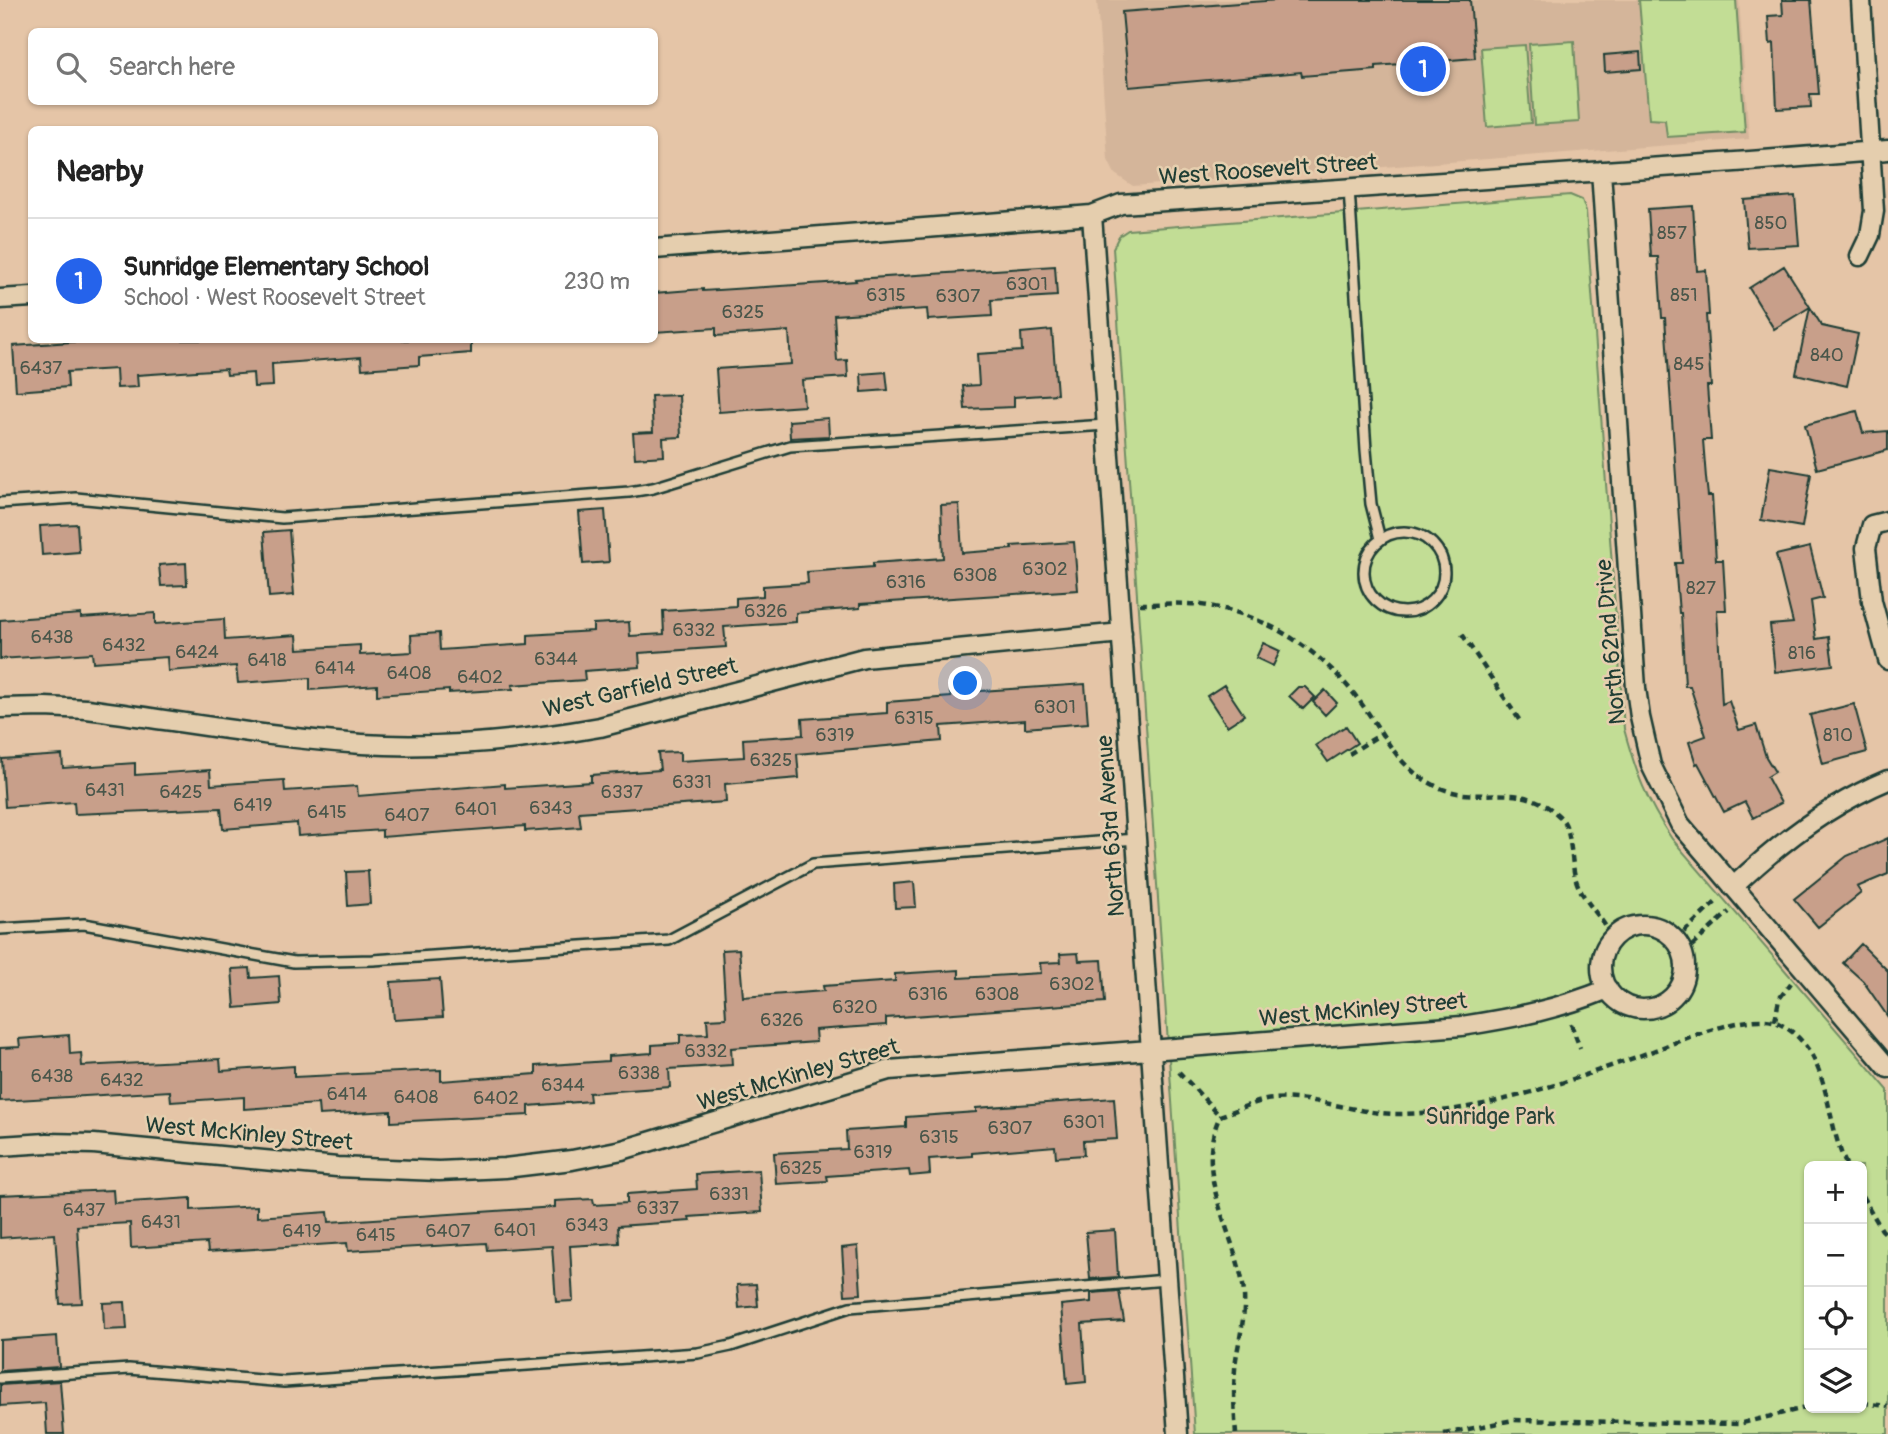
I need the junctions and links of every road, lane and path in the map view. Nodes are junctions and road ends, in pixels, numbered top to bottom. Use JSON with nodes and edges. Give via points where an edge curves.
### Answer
{"nodes":[{"id":1,"x":1861,"y":0,"type":"edge"},
{"id":2,"x":1879,"y":150,"type":"edge"},
{"id":3,"x":1601,"y":171,"type":"junction"},
{"id":4,"x":1349,"y":189,"type":"junction"},
{"id":5,"x":1092,"y":215,"type":"junction"},
{"id":6,"x":658,"y":249,"type":"edge"},
{"id":7,"x":1860,"y":256,"type":"dead end"},
{"id":8,"x":28,"y":297,"type":"edge"},
{"id":9,"x":0,"y":299,"type":"edge"},
{"id":10,"x":1106,"y":425,"type":"junction"},
{"id":11,"x":0,"y":503,"type":"edge"},
{"id":12,"x":1880,"y":523,"type":"edge"},
{"id":13,"x":1380,"y":539,"type":"junction"},
{"id":14,"x":1140,"y":604,"type":"dead end"},
{"id":15,"x":1122,"y":633,"type":"junction"},
{"id":16,"x":1462,"y":634,"type":"dead end"},
{"id":17,"x":1888,"y":660,"type":"edge"},
{"id":18,"x":0,"y":708,"type":"edge"},
{"id":19,"x":1520,"y":721,"type":"dead end"},
{"id":20,"x":1381,"y":734,"type":"junction"},
{"id":21,"x":1349,"y":754,"type":"dead end"},
{"id":22,"x":1888,"y":780,"type":"edge"},
{"id":23,"x":1136,"y":839,"type":"junction"},
{"id":24,"x":1732,"y":887,"type":"junction"},
{"id":25,"x":1718,"y":900,"type":"dead end"},
{"id":26,"x":1729,"y":912,"type":"dead end"},
{"id":27,"x":0,"y":929,"type":"edge"},
{"id":28,"x":1612,"y":938,"type":"junction"},
{"id":29,"x":1679,"y":947,"type":"junction"},
{"id":30,"x":1791,"y":983,"type":"dead end"},
{"id":31,"x":1608,"y":989,"type":"junction"},
{"id":32,"x":1775,"y":1021,"type":"junction"},
{"id":33,"x":1570,"y":1024,"type":"dead end"},
{"id":34,"x":1580,"y":1048,"type":"dead end"},
{"id":35,"x":1150,"y":1050,"type":"junction"},
{"id":36,"x":1888,"y":1067,"type":"edge"},
{"id":37,"x":1179,"y":1072,"type":"dead end"},
{"id":38,"x":1220,"y":1116,"type":"junction"},
{"id":39,"x":0,"y":1146,"type":"edge"},
{"id":40,"x":1844,"y":1161,"type":"edge"},
{"id":41,"x":1867,"y":1204,"type":"edge"},
{"id":42,"x":1888,"y":1236,"type":"edge"},
{"id":43,"x":1166,"y":1280,"type":"junction"},
{"id":44,"x":0,"y":1378,"type":"edge"},
{"id":45,"x":1867,"y":1404,"type":"edge"},
{"id":46,"x":1888,"y":1406,"type":"edge"},
{"id":47,"x":1804,"y":1408,"type":"edge"},
{"id":48,"x":1178,"y":1434,"type":"edge"},
{"id":49,"x":1236,"y":1434,"type":"edge"},
{"id":50,"x":1444,"y":1434,"type":"edge"}],
"edges":[{"from":1,"to":2,"type":"street"},
{"from":2,"to":3,"type":"street","name":"West Roosevelt Street"},
{"from":2,"to":7,"type":"street","via":[[1870,235]]},
{"from":3,"to":4,"type":"street","name":"West Roosevelt Street"},
{"from":3,"to":24,"type":"street","name":"North 62nd Drive","via":[[1640,717],[1651,765],[1671,808]]},
{"from":4,"to":5,"type":"street","name":"West Roosevelt Street","via":[[1121,204]]},
{"from":4,"to":13,"type":"lane","via":[[1366,450]]},
{"from":5,"to":6,"type":"street","name":"West Roosevelt Street"},
{"from":5,"to":10,"type":"street","name":"North 63rd Avenue"},
{"from":8,"to":9,"type":"street"},
{"from":10,"to":11,"type":"lane","via":[[790,446],[629,492],[282,518],[76,498]]},
{"from":10,"to":15,"type":"street","name":"North 63rd Avenue"},
{"from":12,"to":17,"type":"street","via":[[1866,548],[1872,601]]},
{"from":13,"to":13,"type":"lane","via":[[1365,562],[1367,589],[1375,600],[1400,612],[1427,605],[1442,585],[1444,572],[1437,549],[1417,534],[1392,533]]},
{"from":14,"to":20,"type":"path","via":[[1211,606],[1268,625],[1324,662],[1361,702]]},
{"from":15,"to":18,"type":"street","name":"West Garfield Street","via":[[864,658],[600,727],[456,745],[362,744],[87,709]]},
{"from":15,"to":23,"type":"street","name":"North 63rd Avenue"},
{"from":16,"to":19,"type":"path"},
{"from":20,"to":21,"type":"path"},
{"from":20,"to":28,"type":"path","via":[[1404,766],[1433,785],[1461,795],[1528,796],[1553,810],[1565,822],[1576,882]]},
{"from":22,"to":24,"type":"street","via":[[1787,839]]},
{"from":23,"to":27,"type":"lane","via":[[813,864],[669,940],[295,962],[84,923]]},
{"from":23,"to":35,"type":"street","name":"North 63rd Avenue"},
{"from":24,"to":36,"type":"street","name":"North 62nd Drive"},
{"from":25,"to":29,"type":"path"},
{"from":26,"to":29,"type":"path"},
{"from":28,"to":29,"type":"street","via":[[1637,925],[1651,925],[1664,930]]},
{"from":28,"to":31,"type":"street","via":[[1601,963]]},
{"from":29,"to":31,"type":"street","via":[[1685,965],[1679,989],[1661,1004],[1626,1005]]},
{"from":30,"to":32,"type":"path","via":[[1779,999]]},
{"from":31,"to":35,"type":"street","name":"West McKinley Street","via":[[1564,1007],[1462,1026]]},
{"from":32,"to":38,"type":"path","via":[[1733,1023],[1561,1084],[1468,1107],[1396,1114],[1301,1100],[1265,1100]]},
{"from":32,"to":40,"type":"path","via":[[1800,1038],[1821,1070]]},
{"from":33,"to":34,"type":"path"},
{"from":35,"to":39,"type":"street","name":"West McKinley Street","via":[[889,1070],[622,1150],[505,1168],[388,1170],[94,1144]]},
{"from":35,"to":43,"type":"street","name":"North 63rd Avenue"},
{"from":37,"to":38,"type":"path"},
{"from":38,"to":49,"type":"path","via":[[1212,1133],[1210,1170],[1243,1287],[1234,1396]]},
{"from":41,"to":42,"type":"path"},
{"from":43,"to":44,"type":"lane","via":[[850,1307],[698,1353],[284,1382],[129,1370]]},
{"from":43,"to":48,"type":"street","name":"North 63rd Avenue"},
{"from":45,"to":46,"type":"path"},
{"from":47,"to":50,"type":"path","via":[[1738,1424],[1513,1420]]}]}
